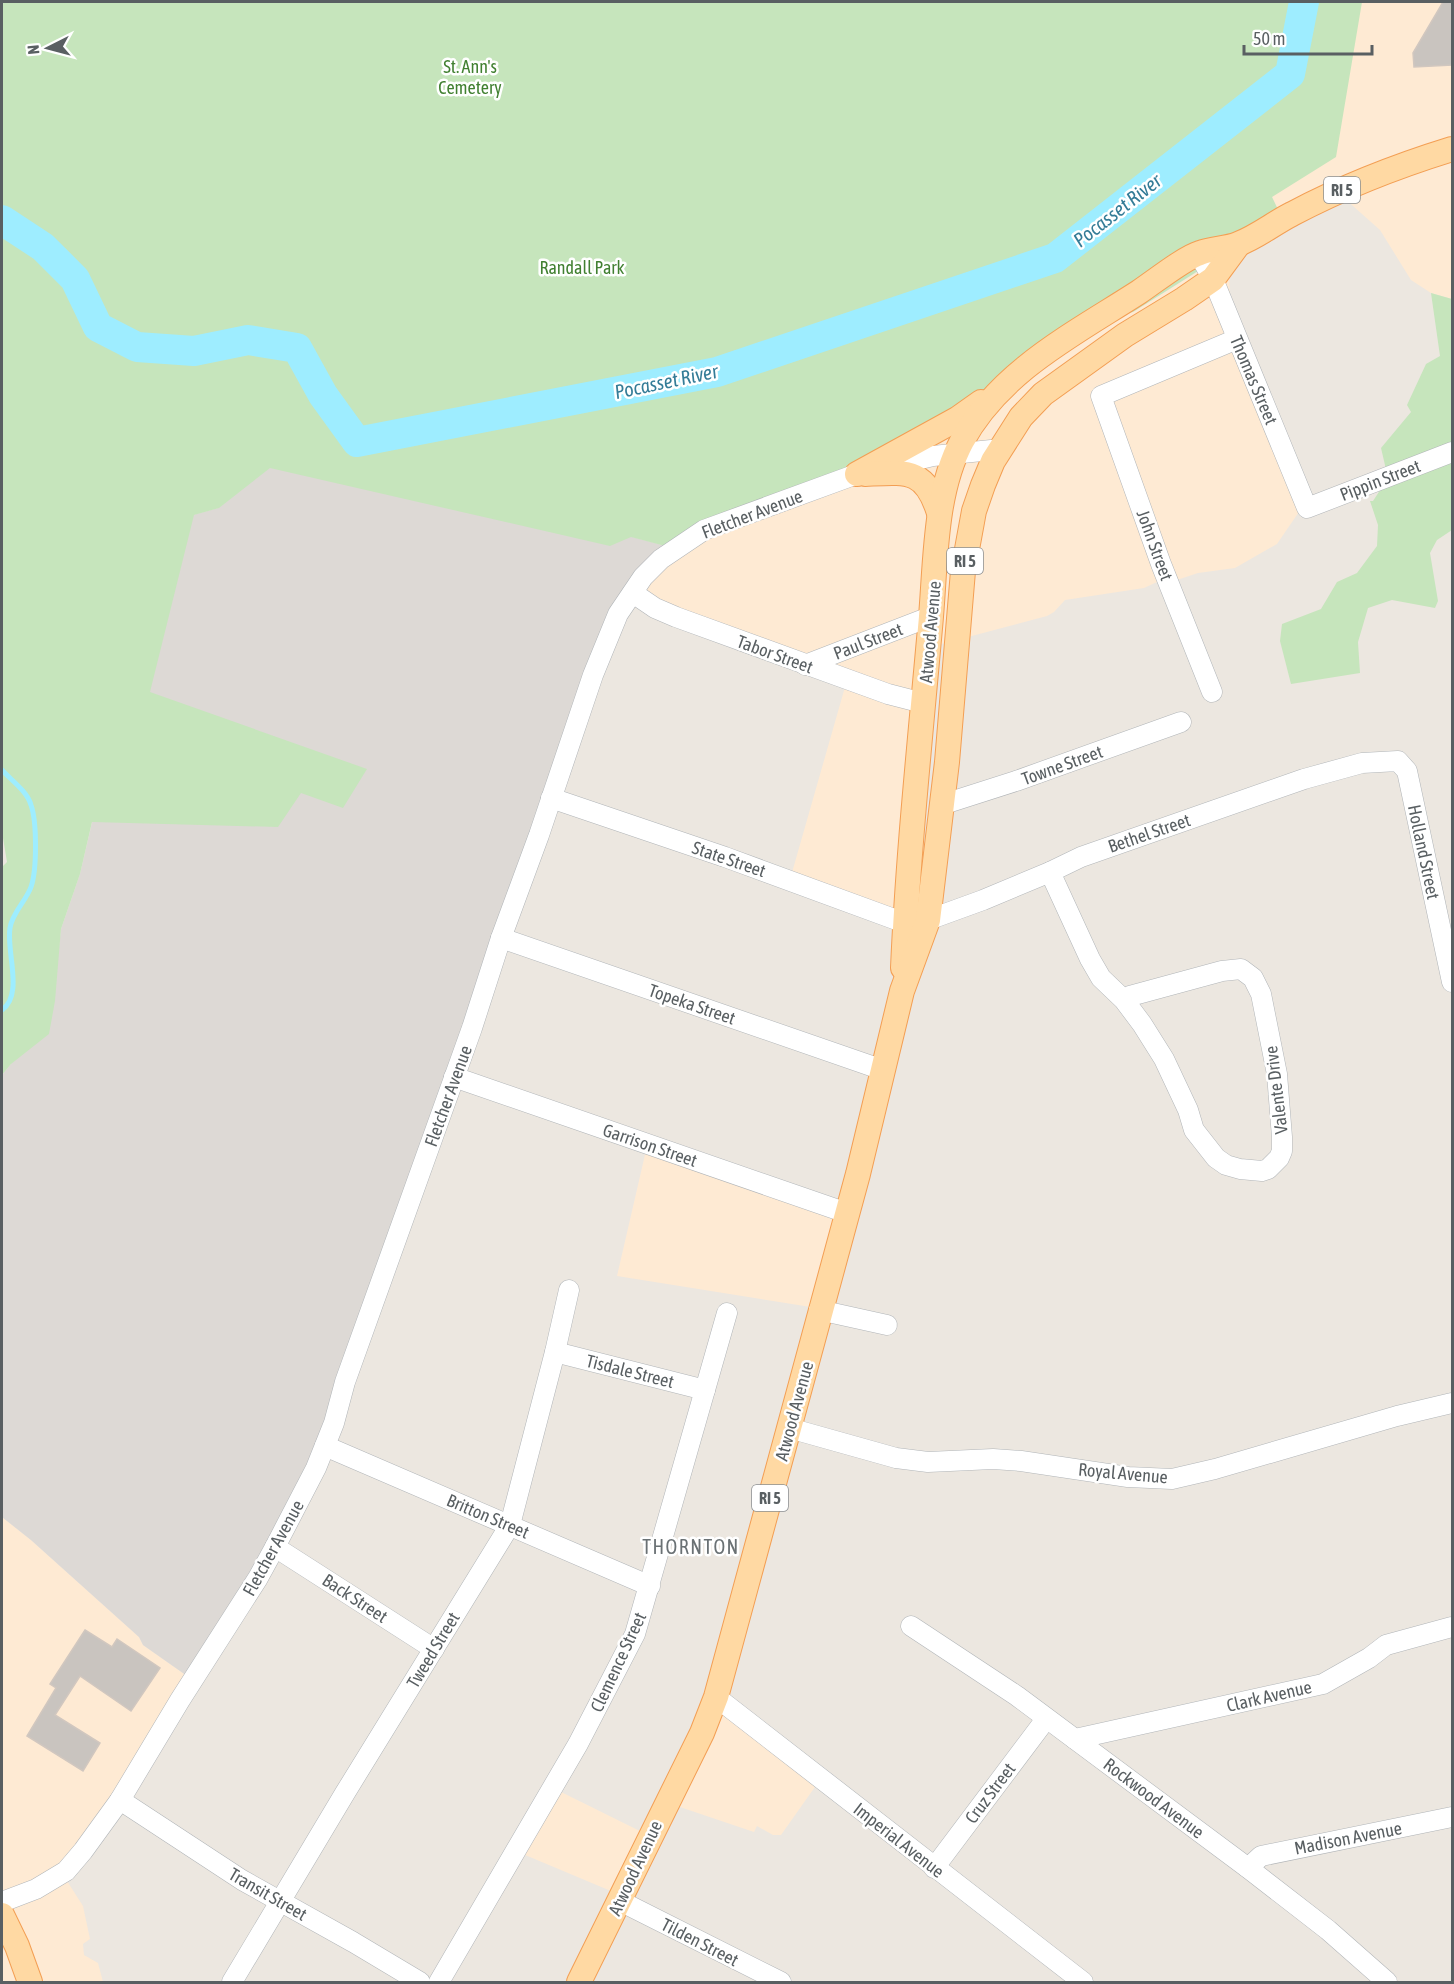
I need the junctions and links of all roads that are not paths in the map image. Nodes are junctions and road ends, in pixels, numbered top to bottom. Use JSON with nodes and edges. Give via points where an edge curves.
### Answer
{"nodes":[{"id":1,"x":1452,"y":149,"type":"edge"},
{"id":2,"x":1238,"y":245,"type":"junction"},
{"id":3,"x":1198,"y":253,"type":"junction"},
{"id":4,"x":1213,"y":279,"type":"junction"},
{"id":5,"x":1237,"y":339,"type":"junction"},
{"id":6,"x":1002,"y":387,"type":"junction"},
{"id":7,"x":1001,"y":449,"type":"junction"},
{"id":8,"x":1452,"y":452,"type":"edge"},
{"id":9,"x":956,"y":453,"type":"junction"},
{"id":10,"x":857,"y":474,"type":"junction"},
{"id":11,"x":1307,"y":508,"type":"joint"},
{"id":12,"x":939,"y":513,"type":"junction"},
{"id":13,"x":633,"y":593,"type":"junction"},
{"id":14,"x":932,"y":616,"type":"junction"},
{"id":15,"x":805,"y":665,"type":"junction"},
{"id":16,"x":1212,"y":692,"type":"dead end"},
{"id":17,"x":923,"y":703,"type":"junction"},
{"id":18,"x":1181,"y":722,"type":"dead end"},
{"id":19,"x":1398,"y":761,"type":"joint"},
{"id":20,"x":552,"y":798,"type":"junction"},
{"id":21,"x":941,"y":805,"type":"junction"},
{"id":22,"x":1050,"y":872,"type":"junction"},
{"id":23,"x":916,"y":922,"type":"junction"},
{"id":24,"x":501,"y":938,"type":"junction"},
{"id":25,"x":1452,"y":982,"type":"edge"},
{"id":26,"x":1124,"y":1000,"type":"junction"},
{"id":27,"x":883,"y":1070,"type":"junction"},
{"id":28,"x":454,"y":1077,"type":"junction"},
{"id":29,"x":847,"y":1213,"type":"junction"},
{"id":30,"x":568,"y":1290,"type":"dead end"},
{"id":31,"x":819,"y":1310,"type":"junction"},
{"id":32,"x":727,"y":1313,"type":"dead end"},
{"id":33,"x":887,"y":1325,"type":"dead end"},
{"id":34,"x":555,"y":1353,"type":"junction"},
{"id":35,"x":705,"y":1390,"type":"junction"},
{"id":36,"x":1452,"y":1403,"type":"edge"},
{"id":37,"x":789,"y":1428,"type":"junction"},
{"id":38,"x":325,"y":1446,"type":"junction"},
{"id":39,"x":510,"y":1525,"type":"junction"},
{"id":40,"x":276,"y":1547,"type":"junction"},
{"id":41,"x":650,"y":1586,"type":"junction"},
{"id":42,"x":911,"y":1626,"type":"dead end"},
{"id":43,"x":1452,"y":1627,"type":"edge"},
{"id":44,"x":434,"y":1649,"type":"junction"},
{"id":45,"x":716,"y":1697,"type":"junction"},
{"id":46,"x":1046,"y":1719,"type":"junction"},
{"id":47,"x":1075,"y":1739,"type":"junction"},
{"id":48,"x":120,"y":1800,"type":"junction"},
{"id":49,"x":1452,"y":1817,"type":"edge"},
{"id":50,"x":934,"y":1868,"type":"junction"},
{"id":51,"x":1248,"y":1868,"type":"junction"},
{"id":52,"x":620,"y":1901,"type":"junction"},
{"id":53,"x":2,"y":1902,"type":"edge"},
{"id":54,"x":280,"y":1902,"type":"junction"},
{"id":55,"x":2,"y":1915,"type":"edge"},
{"id":56,"x":30,"y":1983,"type":"edge"},
{"id":57,"x":232,"y":1983,"type":"edge"},
{"id":58,"x":420,"y":1983,"type":"edge"},
{"id":59,"x":440,"y":1983,"type":"edge"},
{"id":60,"x":579,"y":1983,"type":"edge"},
{"id":61,"x":781,"y":1983,"type":"edge"},
{"id":62,"x":1083,"y":1983,"type":"edge"},
{"id":63,"x":1387,"y":1983,"type":"edge"}],
"edges":[{"from":1,"to":2,"type":"main road","name":"Atwood Avenue","number":"RI 5","via":[[1368,178],[1291,214]]},
{"from":2,"to":3,"type":"main road","name":"Atwood Avenue","number":"RI 5"},
{"from":2,"to":4,"type":"main road","name":"Atwood Avenue","number":"RI 5"},
{"from":3,"to":4,"type":"street","name":"Thomas Street"},
{"from":3,"to":6,"type":"main road","name":"Atwood Avenue","number":"RI 5","via":[[1034,361]]},
{"from":4,"to":5,"type":"street","name":"Thomas Street"},
{"from":4,"to":7,"type":"main road","name":"Atwood Avenue","number":"RI 5","via":[[1043,394],[1021,417]]},
{"from":5,"to":11,"type":"street","name":"Thomas Street"},
{"from":5,"to":16,"type":"street","name":"John Street","via":[[1101,396]]},
{"from":6,"to":9,"type":"main road","name":"Atwood Avenue","number":"RI 5","via":[[982,410]]},
{"from":6,"to":10,"type":"main road","via":[[957,419]]},
{"from":7,"to":9,"type":"street","name":"Fletcher Avenue"},
{"from":7,"to":21,"type":"main road","name":"Atwood Avenue","number":"RI 5","via":[[974,511],[965,561]]},
{"from":8,"to":11,"type":"street","name":"Pippin Street"},
{"from":9,"to":10,"type":"street","name":"Fletcher Avenue"},
{"from":9,"to":12,"type":"main road","name":"Atwood Avenue","number":"RI 5"},
{"from":10,"to":12,"type":"main road","via":[[910,474],[925,483]]},
{"from":10,"to":13,"type":"street","name":"Fletcher Avenue","via":[[704,530],[661,559]]},
{"from":12,"to":14,"type":"main road","name":"Atwood Avenue","number":"RI 5"},
{"from":13,"to":15,"type":"street","name":"Tabor Street","via":[[675,617]]},
{"from":13,"to":20,"type":"street","name":"Fletcher Avenue","via":[[618,614],[593,675]]},
{"from":14,"to":15,"type":"street","name":"Paul Street"},
{"from":14,"to":17,"type":"main road","name":"Atwood Avenue","number":"RI 5"},
{"from":15,"to":17,"type":"street","name":"Tabor Street"},
{"from":17,"to":23,"type":"main road","name":"Atwood Avenue","number":"RI 5","via":[[905,903]]},
{"from":18,"to":21,"type":"street","name":"Towne Street"},
{"from":19,"to":22,"type":"street","name":"Bethel Street","via":[[1362,763],[1304,778],[1081,857]]},
{"from":19,"to":25,"type":"street","name":"Holland Street","via":[[1407,771]]},
{"from":20,"to":23,"type":"street","name":"State Street"},
{"from":20,"to":24,"type":"street","name":"Fletcher Avenue"},
{"from":21,"to":23,"type":"main road","name":"Atwood Avenue","number":"RI 5"},
{"from":22,"to":23,"type":"street","name":"Bethel Street"},
{"from":22,"to":26,"type":"street","name":"Valente Drive","via":[[1090,959],[1101,978]]},
{"from":23,"to":27,"type":"main road","name":"Atwood Avenue","number":"RI 5"},
{"from":24,"to":27,"type":"street","name":"Topeka Street"},
{"from":24,"to":28,"type":"street","name":"Fletcher Avenue"},
{"from":26,"to":26,"type":"street","name":"Valente Drive","via":[[1164,1059],[1194,1130],[1216,1158],[1240,1169],[1268,1169],[1279,1158],[1282,1137],[1275,1062],[1262,994],[1253,978],[1241,969],[1222,970]]},
{"from":27,"to":29,"type":"main road","name":"Atwood Avenue","number":"RI 5"},
{"from":28,"to":29,"type":"street","name":"Garrison Street"},
{"from":28,"to":38,"type":"street","name":"Fletcher Avenue"},
{"from":29,"to":31,"type":"main road","name":"Atwood Avenue","number":"RI 5"},
{"from":30,"to":34,"type":"street","name":"Tweed Street"},
{"from":31,"to":33,"type":"street"},
{"from":31,"to":37,"type":"main road","name":"Atwood Avenue","number":"RI 5"},
{"from":32,"to":35,"type":"street","name":"Clemence Street"},
{"from":34,"to":35,"type":"street","name":"Tisdale Street"},
{"from":34,"to":39,"type":"street","name":"Tweed Street"},
{"from":35,"to":41,"type":"street","name":"Clemence Street"},
{"from":36,"to":37,"type":"street","name":"Royal Avenue","via":[[1172,1479],[1128,1477],[1021,1461],[928,1462],[896,1458]]},
{"from":37,"to":45,"type":"main road","name":"Atwood Avenue","number":"RI 5"},
{"from":38,"to":39,"type":"street","name":"Britton Street"},
{"from":38,"to":40,"type":"street","name":"Fletcher Avenue"},
{"from":39,"to":41,"type":"street","name":"Britton Street"},
{"from":39,"to":44,"type":"street","name":"Tweed Street"},
{"from":40,"to":44,"type":"street","name":"Back Street"},
{"from":40,"to":48,"type":"street","name":"Fletcher Avenue"},
{"from":41,"to":59,"type":"street","name":"Clemence Street","via":[[635,1634],[578,1744]]},
{"from":42,"to":46,"type":"street","name":"Rockwood Avenue"},
{"from":43,"to":47,"type":"street","name":"Clark Avenue","via":[[1386,1645],[1323,1684]]},
{"from":44,"to":54,"type":"street","name":"Tweed Street"},
{"from":45,"to":50,"type":"street","name":"Imperial Avenue"},
{"from":45,"to":52,"type":"main road","name":"Atwood Avenue","number":"RI 5"},
{"from":46,"to":47,"type":"street","name":"Rockwood Avenue"},
{"from":46,"to":50,"type":"street","name":"Cruz Street"},
{"from":47,"to":51,"type":"street","name":"Rockwood Avenue"},
{"from":48,"to":53,"type":"street","name":"Fletcher Avenue","via":[[66,1871],[36,1889]]},
{"from":48,"to":54,"type":"street","name":"Transit Street"},
{"from":49,"to":51,"type":"street","name":"Madison Avenue","via":[[1261,1856]]},
{"from":50,"to":62,"type":"street","name":"Imperial Avenue"},
{"from":51,"to":63,"type":"street","name":"Rockwood Avenue","via":[[1328,1930]]},
{"from":52,"to":60,"type":"main road","name":"Atwood Avenue","number":"RI 5"},
{"from":52,"to":61,"type":"street","name":"Tilden Street"},
{"from":54,"to":57,"type":"street","name":"Tweed Street"},
{"from":54,"to":58,"type":"street","name":"Transit Street"},
{"from":55,"to":56,"type":"main road"}]}
